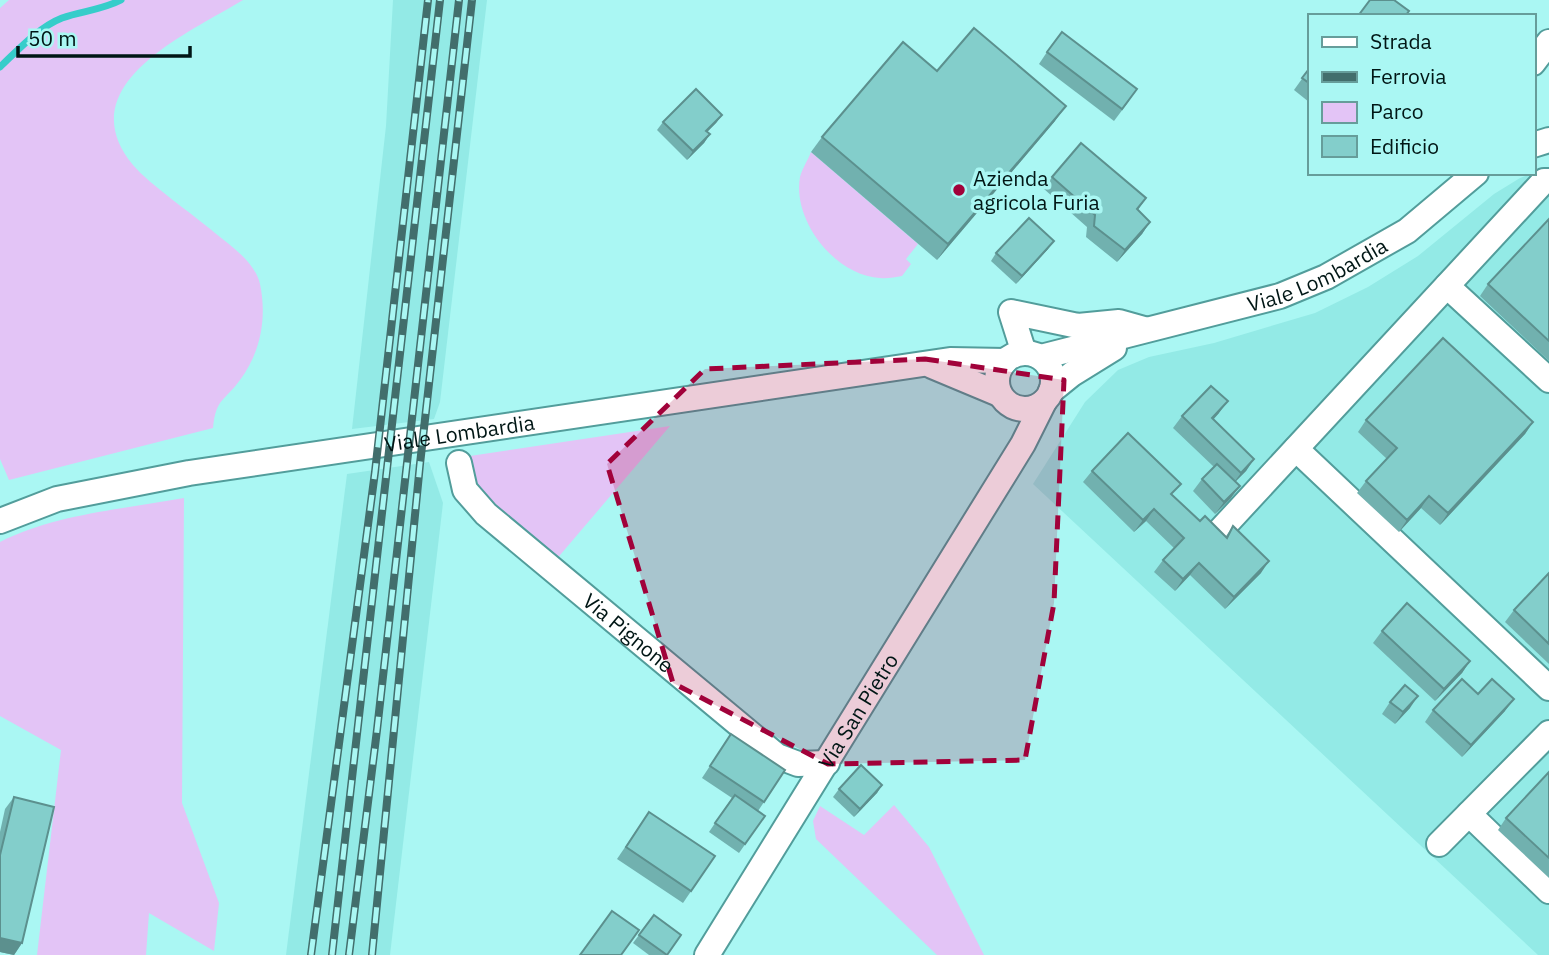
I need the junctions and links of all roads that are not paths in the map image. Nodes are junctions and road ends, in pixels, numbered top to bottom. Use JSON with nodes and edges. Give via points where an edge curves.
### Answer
{"nodes":[{"id":1,"x":1549,"y":42,"type":"edge"},
{"id":2,"x":1535,"y":60,"type":"edge"},
{"id":3,"x":1474,"y":175,"type":"edge"},
{"id":4,"x":1549,"y":181,"type":"edge"},
{"id":5,"x":1447,"y":286,"type":"junction"},
{"id":6,"x":1144,"y":332,"type":"junction"},
{"id":7,"x":1023,"y":357,"type":"junction"},
{"id":8,"x":925,"y":363,"type":"junction"},
{"id":9,"x":1549,"y":380,"type":"edge"},
{"id":10,"x":1048,"y":397,"type":"junction"},
{"id":11,"x":1003,"y":399,"type":"junction"},
{"id":12,"x":1296,"y":449,"type":"junction"},
{"id":13,"x":459,"y":463,"type":"dead end"},
{"id":14,"x":1009,"y":467,"type":"junction"},
{"id":15,"x":0,"y":521,"type":"edge"},
{"id":16,"x":1215,"y":536,"type":"edge"},
{"id":17,"x":1549,"y":688,"type":"edge"},
{"id":18,"x":1549,"y":733,"type":"edge"},
{"id":19,"x":827,"y":763,"type":"junction"},
{"id":20,"x":1469,"y":814,"type":"junction"},
{"id":21,"x":1439,"y":844,"type":"dead end"},
{"id":22,"x":1549,"y":891,"type":"edge"},
{"id":23,"x":707,"y":955,"type":"edge"}],
"edges":[{"from":1,"to":2,"type":"street"},
{"from":3,"to":6,"type":"street","name":"Viale Lombardia","via":[[1407,231],[1326,277],[1279,296]]},
{"from":4,"to":5,"type":"street","via":[[1544,181]]},
{"from":5,"to":9,"type":"street"},
{"from":5,"to":12,"type":"street"},
{"from":6,"to":7,"type":"street","name":"Viale Lombardia"},
{"from":6,"to":7,"type":"street","via":[[1119,322],[1078,326],[1011,312]]},
{"from":6,"to":10,"type":"street","name":"Viale Lombardia","via":[[1072,373]]},
{"from":7,"to":8,"type":"street","name":"Viale Lombardia"},
{"from":7,"to":10,"type":"street","via":[[1052,373]]},
{"from":7,"to":11,"type":"street","via":[[997,373]]},
{"from":8,"to":11,"type":"street"},
{"from":8,"to":15,"type":"street","name":"Viale Lombardia","via":[[189,473],[57,499]]},
{"from":10,"to":11,"type":"street","via":[[1025,410]]},
{"from":10,"to":14,"type":"street","name":"Via San Pietro"},
{"from":11,"to":14,"type":"street","name":"Via San Pietro","via":[[1013,441]]},
{"from":12,"to":16,"type":"street"},
{"from":12,"to":17,"type":"street"},
{"from":13,"to":19,"type":"street","name":"Via Pignone","via":[[465,490],[485,514],[777,756],[798,764]]},
{"from":14,"to":19,"type":"street","name":"Via San Pietro"},
{"from":18,"to":20,"type":"street"},
{"from":19,"to":23,"type":"street","name":"Via San Pietro"},
{"from":20,"to":21,"type":"street"},
{"from":20,"to":22,"type":"street"}]}
